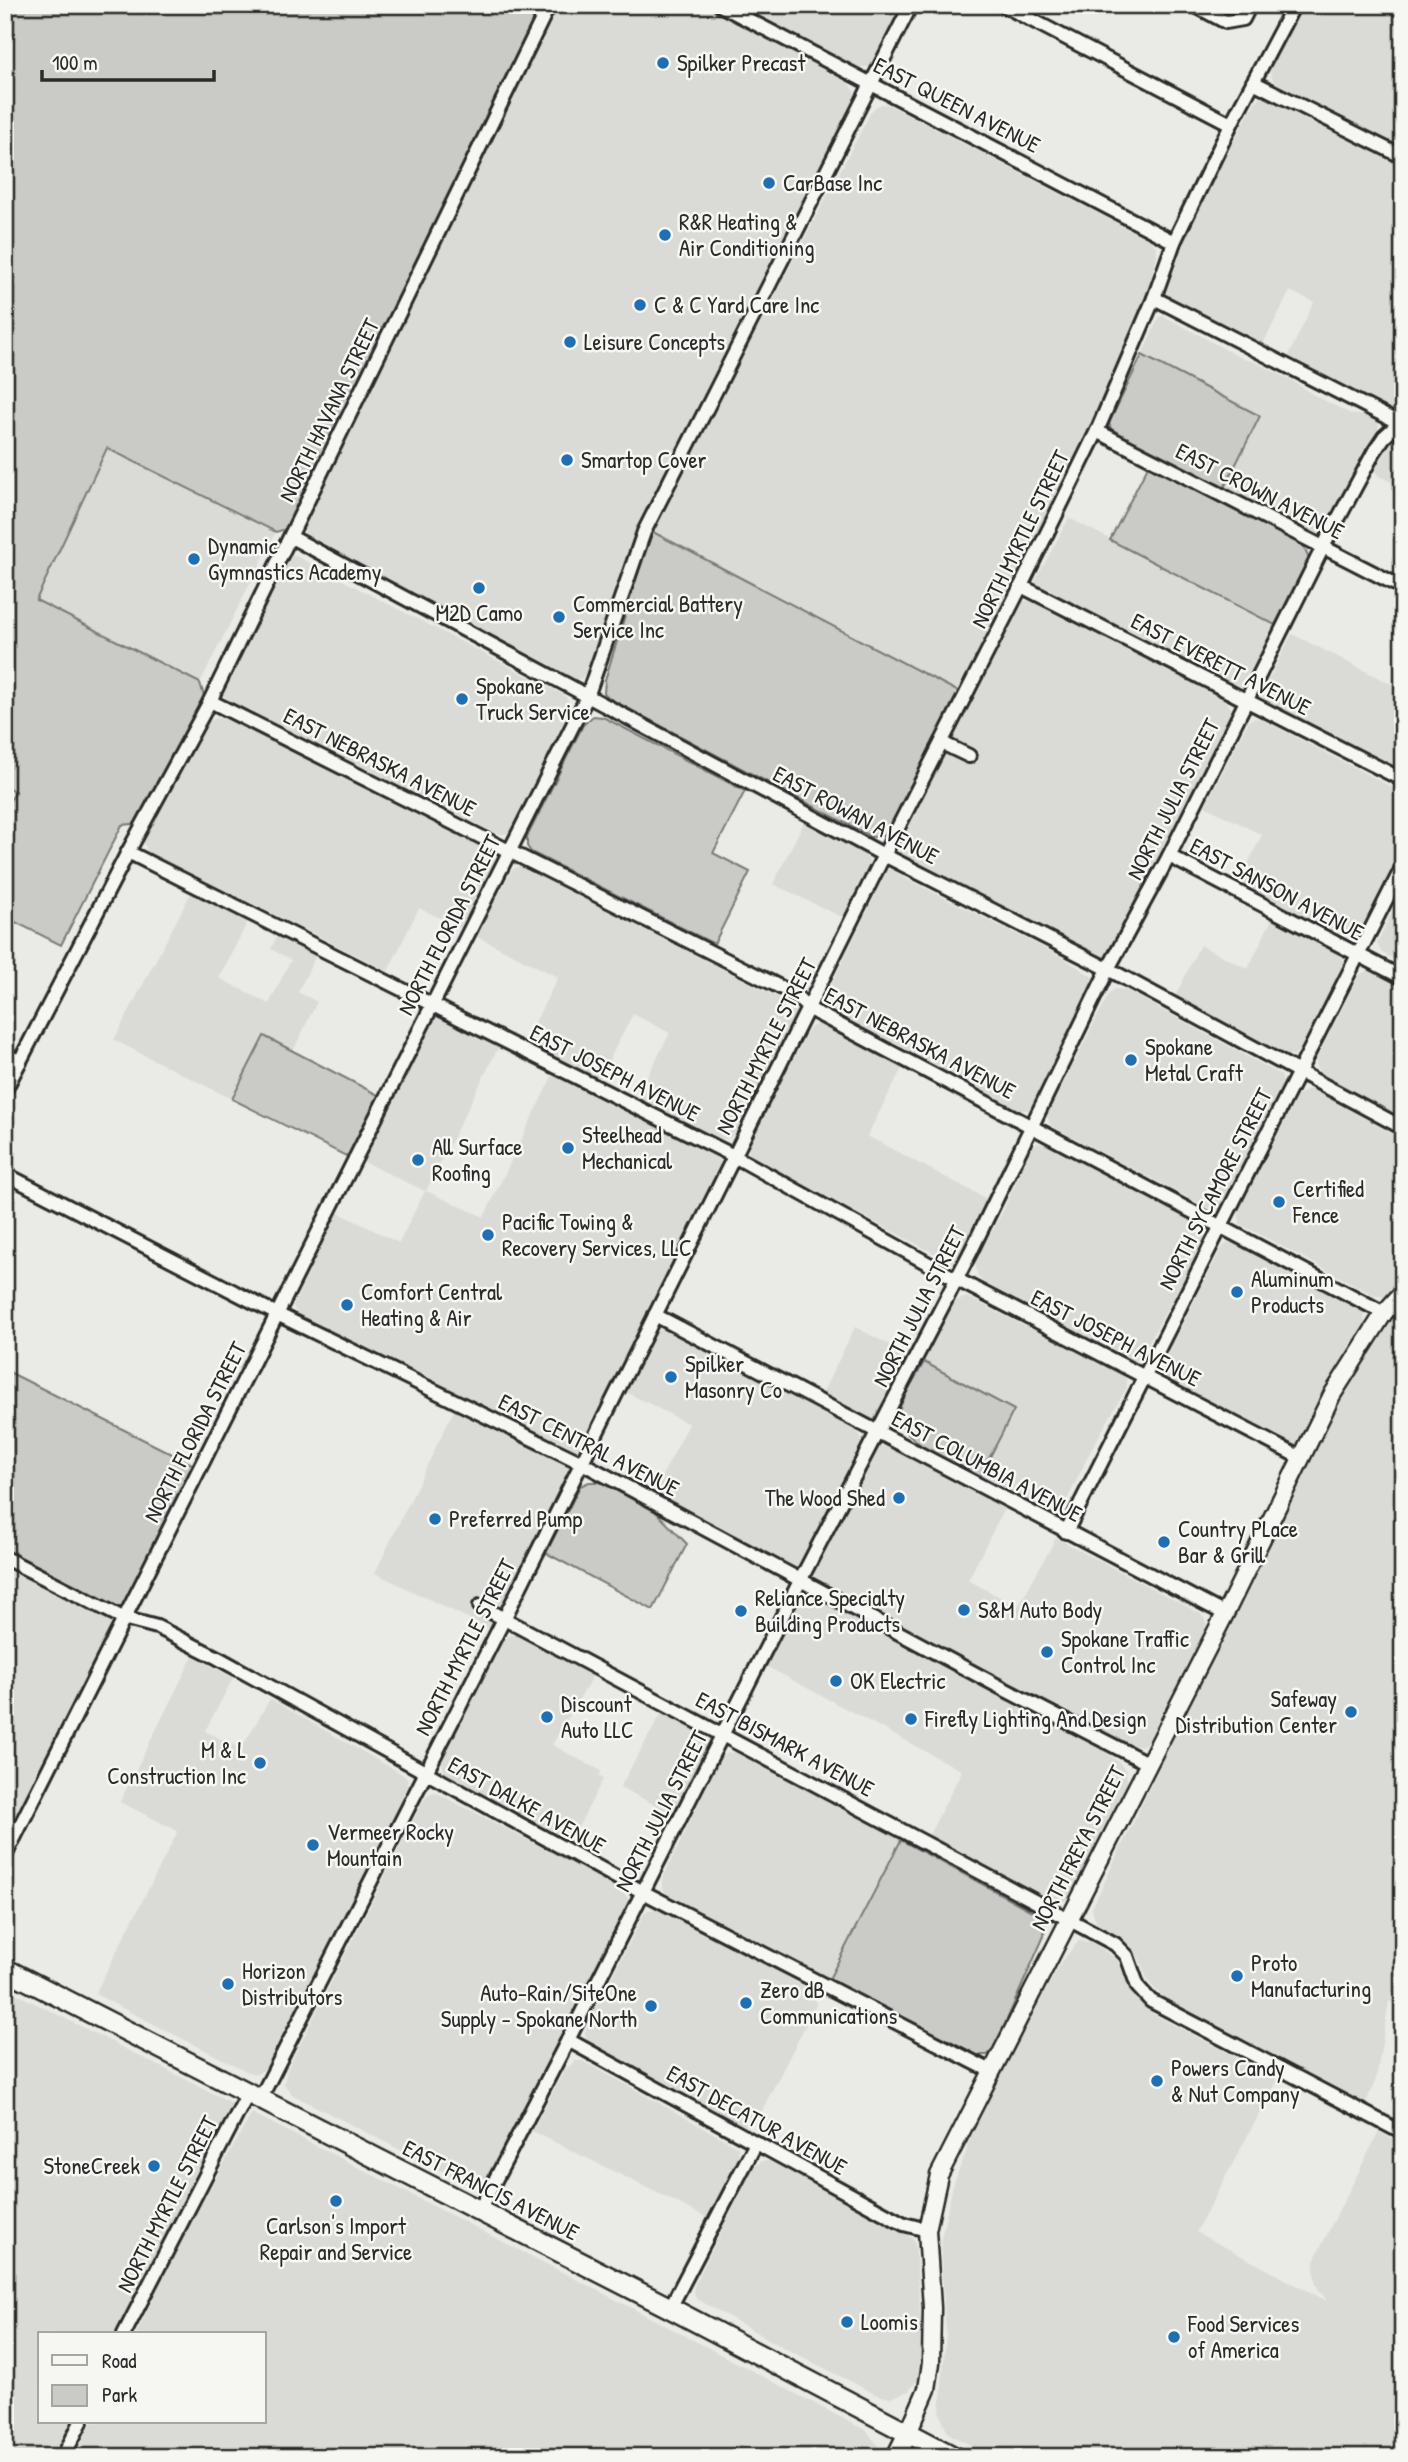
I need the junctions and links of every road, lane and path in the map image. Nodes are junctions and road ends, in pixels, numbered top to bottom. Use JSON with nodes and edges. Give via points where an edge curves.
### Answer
{"nodes":[{"id":1,"x":549,"y":5,"type":"edge"},
{"id":2,"x":720,"y":5,"type":"edge"},
{"id":3,"x":911,"y":5,"type":"edge"},
{"id":4,"x":1003,"y":5,"type":"edge"},
{"id":5,"x":1194,"y":5,"type":"edge"},
{"id":6,"x":1250,"y":5,"type":"edge"},
{"id":7,"x":1294,"y":5,"type":"edge"},
{"id":8,"x":1253,"y":82,"type":"junction"},
{"id":9,"x":870,"y":83,"type":"junction"},
{"id":10,"x":1231,"y":124,"type":"junction"},
{"id":11,"x":1403,"y":157,"type":"edge"},
{"id":12,"x":1174,"y":242,"type":"junction"},
{"id":13,"x":1154,"y":298,"type":"junction"},
{"id":14,"x":1401,"y":423,"type":"edge"},
{"id":15,"x":1097,"y":431,"type":"junction"},
{"id":16,"x":291,"y":537,"type":"junction"},
{"id":17,"x":1323,"y":547,"type":"junction"},
{"id":18,"x":1021,"y":586,"type":"junction"},
{"id":19,"x":1403,"y":588,"type":"edge"},
{"id":20,"x":587,"y":697,"type":"junction"},
{"id":21,"x":210,"y":701,"type":"junction"},
{"id":22,"x":1247,"y":701,"type":"junction"},
{"id":23,"x":942,"y":743,"type":"junction"},
{"id":24,"x":969,"y":757,"type":"dead end"},
{"id":25,"x":1403,"y":780,"type":"edge"},
{"id":26,"x":510,"y":850,"type":"junction"},
{"id":27,"x":128,"y":852,"type":"junction"},
{"id":28,"x":884,"y":855,"type":"junction"},
{"id":29,"x":1169,"y":856,"type":"junction"},
{"id":30,"x":1403,"y":866,"type":"edge"},
{"id":31,"x":1358,"y":954,"type":"junction"},
{"id":32,"x":1108,"y":969,"type":"junction"},
{"id":33,"x":1403,"y":978,"type":"edge"},
{"id":34,"x":432,"y":1004,"type":"junction"},
{"id":35,"x":809,"y":1009,"type":"junction"},
{"id":36,"x":5,"y":1054,"type":"edge"},
{"id":37,"x":20,"y":1062,"type":"junction"},
{"id":38,"x":1298,"y":1073,"type":"junction"},
{"id":39,"x":5,"y":1090,"type":"edge"},
{"id":40,"x":1032,"y":1125,"type":"junction"},
{"id":41,"x":1403,"y":1128,"type":"edge"},
{"id":42,"x":734,"y":1156,"type":"junction"},
{"id":43,"x":5,"y":1174,"type":"edge"},
{"id":44,"x":1221,"y":1226,"type":"junction"},
{"id":45,"x":956,"y":1279,"type":"junction"},
{"id":46,"x":1403,"y":1292,"type":"edge"},
{"id":47,"x":1384,"y":1312,"type":"junction"},
{"id":48,"x":279,"y":1315,"type":"junction"},
{"id":49,"x":655,"y":1315,"type":"junction"},
{"id":50,"x":1144,"y":1376,"type":"junction"},
{"id":51,"x":877,"y":1432,"type":"junction"},
{"id":52,"x":1301,"y":1458,"type":"junction"},
{"id":53,"x":582,"y":1463,"type":"junction"},
{"id":54,"x":1066,"y":1532,"type":"junction"},
{"id":55,"x":5,"y":1558,"type":"edge"},
{"id":56,"x":801,"y":1578,"type":"junction"},
{"id":57,"x":480,"y":1606,"type":"dead end"},
{"id":58,"x":1225,"y":1614,"type":"junction"},
{"id":59,"x":123,"y":1618,"type":"junction"},
{"id":60,"x":504,"y":1619,"type":"junction"},
{"id":61,"x":724,"y":1734,"type":"junction"},
{"id":62,"x":1149,"y":1764,"type":"junction"},
{"id":63,"x":425,"y":1773,"type":"junction"},
{"id":64,"x":5,"y":1856,"type":"edge"},
{"id":65,"x":643,"y":1892,"type":"junction"},
{"id":66,"x":1070,"y":1920,"type":"junction"},
{"id":67,"x":5,"y":1969,"type":"edge"},
{"id":68,"x":568,"y":2040,"type":"junction"},
{"id":69,"x":991,"y":2071,"type":"junction"},
{"id":70,"x":254,"y":2096,"type":"junction"},
{"id":71,"x":1403,"y":2133,"type":"edge"},
{"id":72,"x":755,"y":2143,"type":"junction"},
{"id":73,"x":479,"y":2211,"type":"junction"},
{"id":74,"x":927,"y":2230,"type":"junction"},
{"id":75,"x":670,"y":2308,"type":"junction"},
{"id":76,"x":125,"y":2332,"type":"edge"},
{"id":77,"x":80,"y":2424,"type":"edge"},
{"id":78,"x":908,"y":2433,"type":"junction"},
{"id":79,"x":63,"y":2457,"type":"edge"},
{"id":80,"x":896,"y":2457,"type":"edge"},
{"id":81,"x":954,"y":2457,"type":"edge"}],
"edges":[{"from":1,"to":16,"type":"street","name":"NORTH HAVANA STREET"},
{"from":2,"to":9,"type":"street","name":"EAST QUEEN AVENUE"},
{"from":3,"to":9,"type":"street","name":"NORTH FLORIDA STREET"},
{"from":4,"to":10,"type":"street"},
{"from":5,"to":6,"type":"street","via":[[1226,22],[1242,19]]},
{"from":7,"to":8,"type":"street","name":"NORTH MYRTLE STREET"},
{"from":8,"to":10,"type":"street","name":"NORTH MYRTLE STREET"},
{"from":8,"to":11,"type":"street"},
{"from":9,"to":12,"type":"street","name":"EAST QUEEN AVENUE"},
{"from":9,"to":20,"type":"street","name":"NORTH FLORIDA STREET","via":[[645,532]]},
{"from":10,"to":12,"type":"street","name":"NORTH MYRTLE STREET"},
{"from":12,"to":13,"type":"street","name":"NORTH MYRTLE STREET"},
{"from":13,"to":14,"type":"street"},
{"from":13,"to":15,"type":"street","name":"NORTH MYRTLE STREET"},
{"from":14,"to":17,"type":"street","name":"NORTH JULIA STREET","via":[[1374,452]]},
{"from":15,"to":17,"type":"street","name":"EAST CROWN AVENUE"},
{"from":15,"to":18,"type":"street","name":"NORTH MYRTLE STREET"},
{"from":16,"to":20,"type":"street","name":"EAST ROWAN AVENUE"},
{"from":16,"to":21,"type":"street","name":"NORTH HAVANA STREET"},
{"from":17,"to":19,"type":"street","name":"EAST CROWN AVENUE"},
{"from":17,"to":22,"type":"street","name":"NORTH JULIA STREET"},
{"from":18,"to":22,"type":"street","name":"EAST EVERETT AVENUE"},
{"from":18,"to":23,"type":"street","name":"NORTH MYRTLE STREET"},
{"from":20,"to":26,"type":"street","name":"NORTH FLORIDA STREET"},
{"from":20,"to":28,"type":"street","name":"EAST ROWAN AVENUE"},
{"from":21,"to":26,"type":"street","name":"EAST NEBRASKA AVENUE"},
{"from":21,"to":27,"type":"street","name":"NORTH HAVANA STREET"},
{"from":22,"to":25,"type":"street","name":"EAST EVERETT AVENUE"},
{"from":22,"to":29,"type":"street","name":"NORTH JULIA STREET"},
{"from":23,"to":24,"type":"street"},
{"from":23,"to":28,"type":"street","name":"NORTH MYRTLE STREET"},
{"from":26,"to":34,"type":"street","name":"NORTH FLORIDA STREET"},
{"from":26,"to":35,"type":"street","name":"EAST NEBRASKA AVENUE","via":[[794,994]]},
{"from":27,"to":34,"type":"street","name":"EAST JOSEPH AVENUE"},
{"from":27,"to":37,"type":"street","name":"NORTH HAVANA STREET"},
{"from":28,"to":32,"type":"street","name":"EAST ROWAN AVENUE"},
{"from":28,"to":35,"type":"street","name":"NORTH MYRTLE STREET"},
{"from":29,"to":31,"type":"street","name":"EAST SANSON AVENUE"},
{"from":29,"to":32,"type":"street","name":"NORTH JULIA STREET"},
{"from":30,"to":31,"type":"street","name":"NORTH SYCAMORE STREET"},
{"from":31,"to":33,"type":"street","name":"EAST SANSON AVENUE"},
{"from":31,"to":38,"type":"street","name":"NORTH SYCAMORE STREET"},
{"from":32,"to":38,"type":"street","name":"EAST ROWAN AVENUE"},
{"from":32,"to":40,"type":"street","name":"NORTH JULIA STREET"},
{"from":34,"to":42,"type":"street","name":"EAST JOSEPH AVENUE"},
{"from":34,"to":48,"type":"street","name":"NORTH FLORIDA STREET"},
{"from":35,"to":40,"type":"street","name":"EAST NEBRASKA AVENUE"},
{"from":35,"to":42,"type":"street","name":"NORTH MYRTLE STREET"},
{"from":36,"to":37,"type":"street"},
{"from":37,"to":39,"type":"street","name":"NORTH HAVANA STREET"},
{"from":38,"to":41,"type":"street","name":"EAST ROWAN AVENUE"},
{"from":38,"to":44,"type":"street","name":"NORTH SYCAMORE STREET"},
{"from":40,"to":44,"type":"street","name":"EAST NEBRASKA AVENUE"},
{"from":40,"to":45,"type":"street","name":"NORTH JULIA STREET"},
{"from":42,"to":45,"type":"street","name":"EAST JOSEPH AVENUE"},
{"from":42,"to":49,"type":"street","name":"NORTH MYRTLE STREET"},
{"from":43,"to":48,"type":"street","name":"EAST CENTRAL AVENUE"},
{"from":44,"to":47,"type":"street","name":"EAST NEBRASKA AVENUE"},
{"from":44,"to":50,"type":"street","name":"NORTH SYCAMORE STREET"},
{"from":45,"to":50,"type":"street","name":"EAST JOSEPH AVENUE"},
{"from":45,"to":51,"type":"street","name":"NORTH JULIA STREET"},
{"from":46,"to":47,"type":"street","name":"NORTH FREYA STREET"},
{"from":47,"to":52,"type":"street","name":"NORTH FREYA STREET","via":[[1332,1395]]},
{"from":48,"to":53,"type":"street","name":"EAST CENTRAL AVENUE"},
{"from":48,"to":59,"type":"street","name":"NORTH FLORIDA STREET"},
{"from":49,"to":51,"type":"street","name":"EAST COLUMBIA AVENUE"},
{"from":49,"to":53,"type":"street","name":"NORTH MYRTLE STREET"},
{"from":50,"to":52,"type":"street","name":"EAST JOSEPH AVENUE"},
{"from":50,"to":54,"type":"street","name":"NORTH SYCAMORE STREET"},
{"from":51,"to":54,"type":"street","name":"EAST COLUMBIA AVENUE"},
{"from":51,"to":56,"type":"street","name":"NORTH JULIA STREET"},
{"from":52,"to":58,"type":"street","name":"NORTH FREYA STREET"},
{"from":53,"to":56,"type":"street","name":"EAST CENTRAL AVENUE"},
{"from":53,"to":60,"type":"street","name":"NORTH MYRTLE STREET"},
{"from":54,"to":58,"type":"street","name":"EAST COLUMBIA AVENUE"},
{"from":55,"to":59,"type":"street","name":"EAST DALKE AVENUE"},
{"from":56,"to":61,"type":"street","name":"NORTH JULIA STREET"},
{"from":56,"to":62,"type":"street","name":"EAST CENTRAL AVENUE"},
{"from":57,"to":60,"type":"street","name":"EAST BISMARK AVENUE"},
{"from":58,"to":62,"type":"street","name":"NORTH FREYA STREET"},
{"from":59,"to":63,"type":"street","name":"EAST DALKE AVENUE","via":[[157,1627],[218,1658]]},
{"from":59,"to":64,"type":"street","name":"NORTH FLORIDA STREET"},
{"from":60,"to":61,"type":"street","name":"EAST BISMARK AVENUE"},
{"from":60,"to":63,"type":"street","name":"NORTH MYRTLE STREET"},
{"from":61,"to":65,"type":"street","name":"NORTH JULIA STREET"},
{"from":61,"to":66,"type":"street","name":"EAST BISMARK AVENUE"},
{"from":62,"to":66,"type":"street","name":"NORTH FREYA STREET"},
{"from":63,"to":65,"type":"street","name":"EAST DALKE AVENUE"},
{"from":63,"to":70,"type":"street","name":"NORTH MYRTLE STREET"},
{"from":65,"to":68,"type":"street","name":"NORTH JULIA STREET"},
{"from":65,"to":69,"type":"street","name":"EAST DALKE AVENUE"},
{"from":66,"to":69,"type":"street","name":"NORTH FREYA STREET"},
{"from":66,"to":71,"type":"street","name":"EAST BISMARK AVENUE","via":[[1115,1944],[1127,1956],[1138,1987],[1150,2001]]},
{"from":67,"to":70,"type":"main road","name":"EAST FRANCIS AVENUE"},
{"from":68,"to":72,"type":"street","name":"EAST DECATUR AVENUE"},
{"from":68,"to":73,"type":"street","name":"NORTH JULIA STREET"},
{"from":69,"to":74,"type":"street","name":"NORTH FREYA STREET","via":[[939,2175]]},
{"from":70,"to":73,"type":"main road","name":"EAST FRANCIS AVENUE"},
{"from":70,"to":76,"type":"street","name":"NORTH MYRTLE STREET"},
{"from":72,"to":74,"type":"street","name":"EAST DECATUR AVENUE","via":[[904,2224]]},
{"from":72,"to":75,"type":"street"},
{"from":73,"to":75,"type":"main road","name":"EAST FRANCIS AVENUE"},
{"from":74,"to":78,"type":"street","name":"NORTH FREYA STREET","via":[[931,2363],[927,2389]]},
{"from":75,"to":78,"type":"main road","name":"EAST FRANCIS AVENUE"},
{"from":77,"to":79,"type":"street"},
{"from":78,"to":80,"type":"main road","name":"NORTH FREYA STREET"},
{"from":78,"to":81,"type":"main road","name":"EAST FRANCIS AVENUE"}]}
